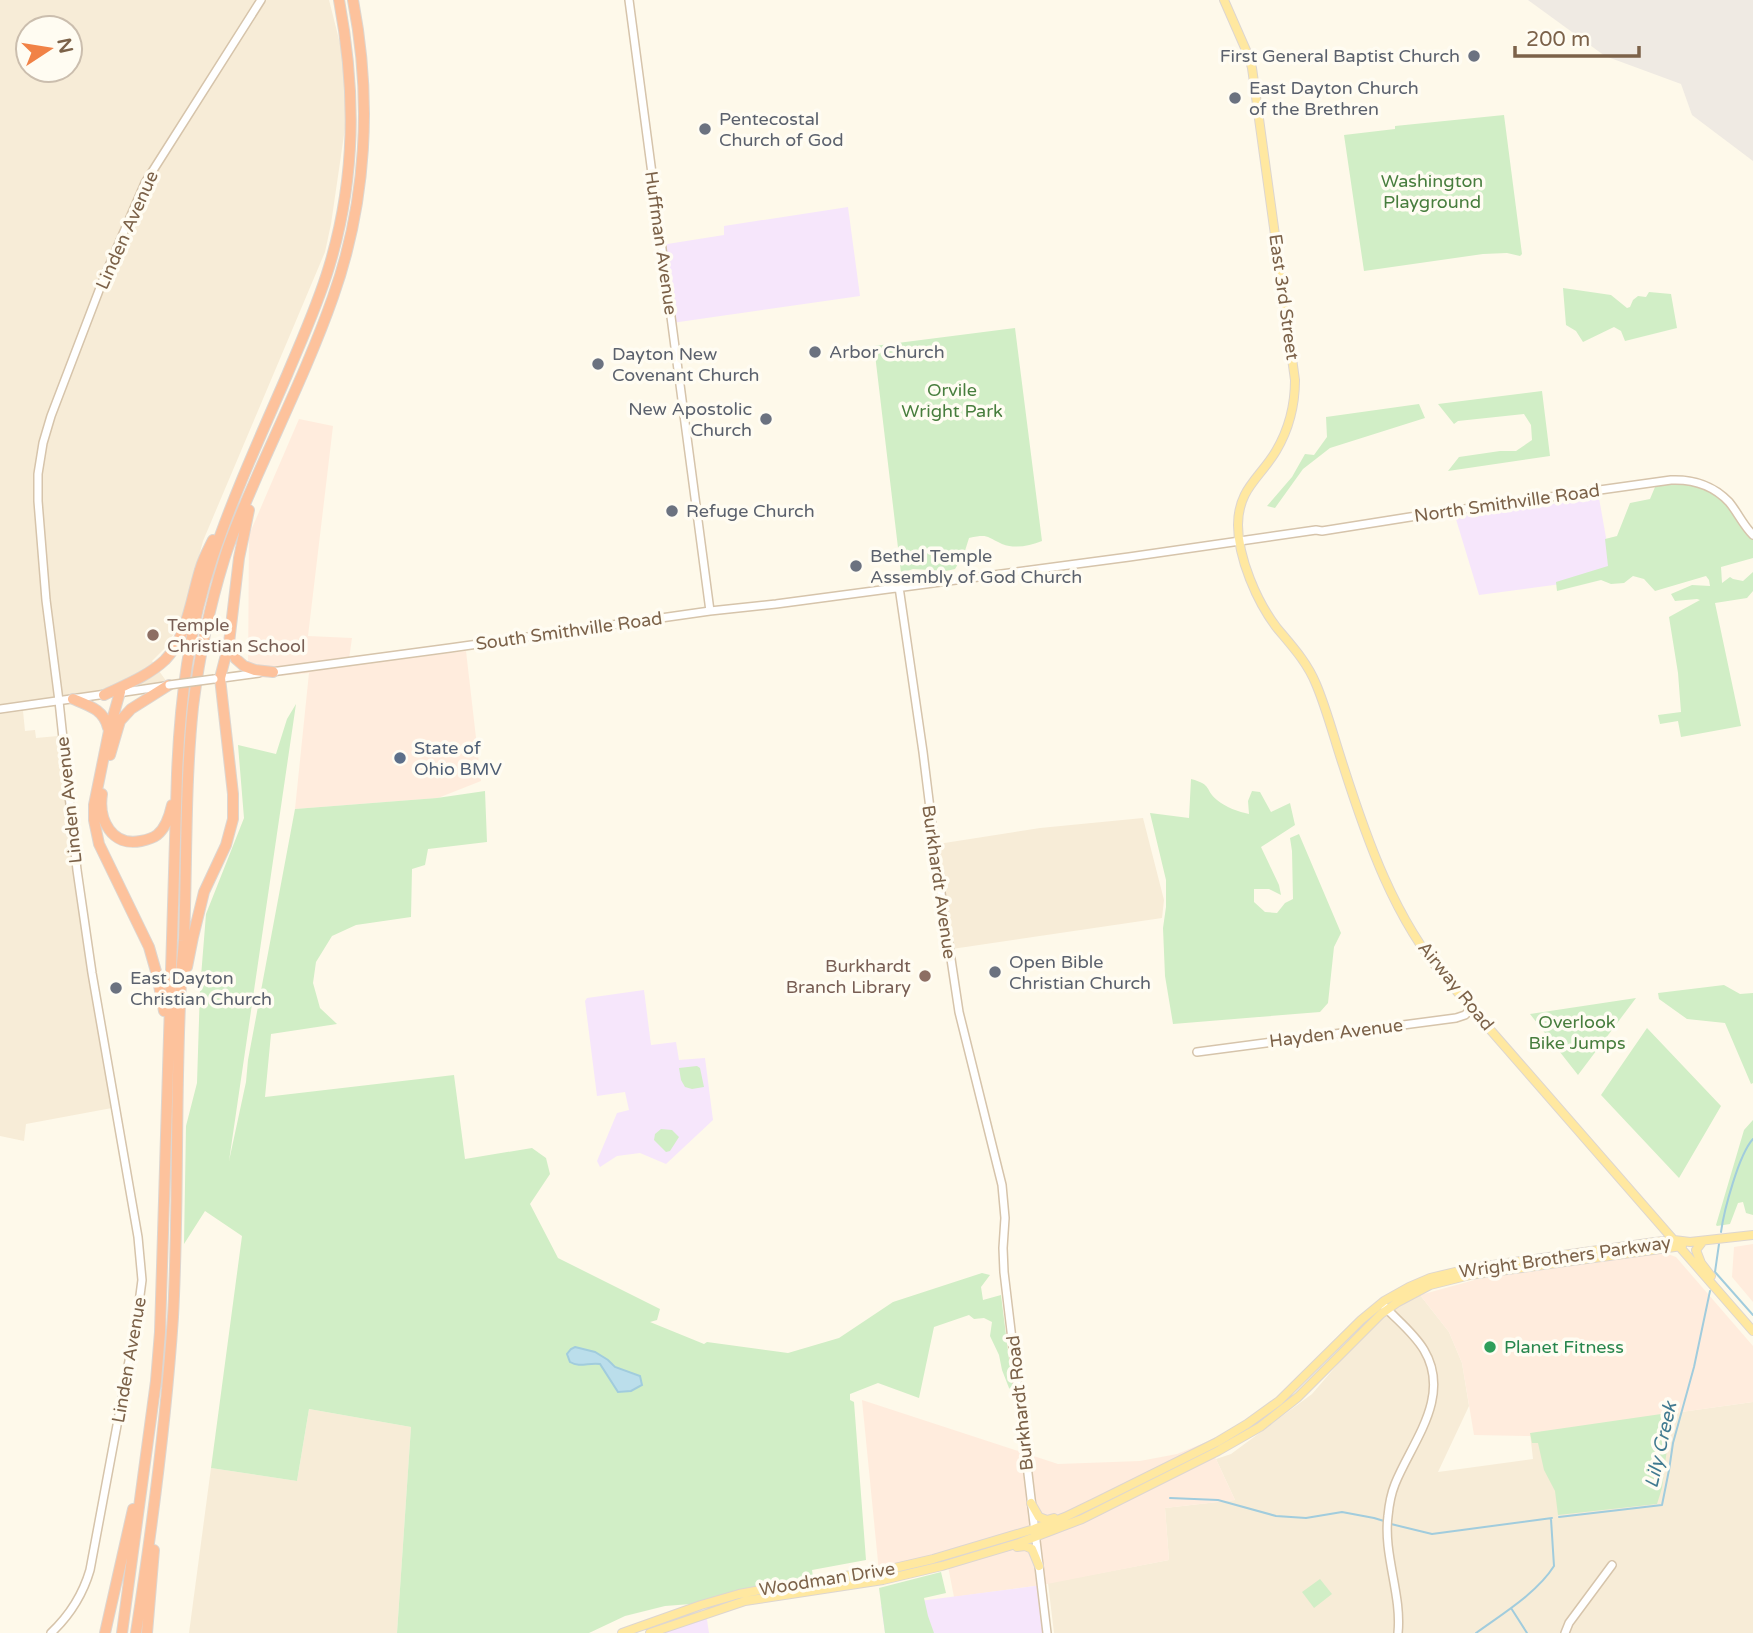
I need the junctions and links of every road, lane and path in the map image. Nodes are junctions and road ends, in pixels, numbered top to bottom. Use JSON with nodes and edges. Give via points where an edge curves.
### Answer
{"nodes":[{"id":1,"x":261,"y":0,"type":"edge"},
{"id":2,"x":339,"y":0,"type":"edge"},
{"id":3,"x":353,"y":0,"type":"edge"},
{"id":4,"x":629,"y":0,"type":"edge"},
{"id":5,"x":1224,"y":0,"type":"edge"},
{"id":6,"x":257,"y":477,"type":"junction"},
{"id":7,"x":239,"y":486,"type":"junction"},
{"id":8,"x":1753,"y":535,"type":"edge"},
{"id":9,"x":1240,"y":540,"type":"junction"},
{"id":10,"x":1253,"y":584,"type":"joint"},
{"id":11,"x":899,"y":587,"type":"junction"},
{"id":12,"x":710,"y":611,"type":"junction"},
{"id":13,"x":229,"y":643,"type":"junction"},
{"id":14,"x":273,"y":672,"type":"junction"},
{"id":15,"x":217,"y":679,"type":"junction"},
{"id":16,"x":169,"y":685,"type":"junction"},
{"id":17,"x":120,"y":692,"type":"junction"},
{"id":18,"x":104,"y":695,"type":"junction"},
{"id":19,"x":74,"y":699,"type":"junction"},
{"id":20,"x":59,"y":701,"type":"junction"},
{"id":21,"x":0,"y":709,"type":"edge"},
{"id":22,"x":108,"y":731,"type":"junction"},
{"id":23,"x":176,"y":780,"type":"junction"},
{"id":24,"x":181,"y":984,"type":"junction"},
{"id":25,"x":1472,"y":1008,"type":"junction"},
{"id":26,"x":1197,"y":1052,"type":"dead end"},
{"id":27,"x":168,"y":1058,"type":"junction"},
{"id":28,"x":1000,"y":1172,"type":"joint"},
{"id":29,"x":1654,"y":1217,"type":"junction"},
{"id":30,"x":1753,"y":1235,"type":"edge"},
{"id":31,"x":1703,"y":1241,"type":"junction"},
{"id":32,"x":1655,"y":1242,"type":"junction"},
{"id":33,"x":1676,"y":1243,"type":"junction"},
{"id":34,"x":1714,"y":1286,"type":"junction"},
{"id":35,"x":1384,"y":1306,"type":"junction"},
{"id":36,"x":1753,"y":1331,"type":"edge"},
{"id":37,"x":165,"y":1418,"type":"junction"},
{"id":38,"x":146,"y":1457,"type":"junction"},
{"id":39,"x":1031,"y":1503,"type":"junction"},
{"id":40,"x":1077,"y":1511,"type":"junction"},
{"id":41,"x":1035,"y":1533,"type":"junction"},
{"id":42,"x":990,"y":1552,"type":"junction"},
{"id":43,"x":1612,"y":1564,"type":"dead end"},
{"id":44,"x":1039,"y":1566,"type":"junction"},
{"id":45,"x":51,"y":1633,"type":"edge"},
{"id":46,"x":105,"y":1633,"type":"edge"},
{"id":47,"x":122,"y":1633,"type":"edge"},
{"id":48,"x":136,"y":1633,"type":"edge"},
{"id":49,"x":147,"y":1633,"type":"edge"},
{"id":50,"x":622,"y":1633,"type":"edge"},
{"id":51,"x":650,"y":1633,"type":"edge"},
{"id":52,"x":1047,"y":1633,"type":"edge"},
{"id":53,"x":1398,"y":1633,"type":"edge"},
{"id":54,"x":1565,"y":1633,"type":"edge"}],
"edges":[{"from":1,"to":20,"type":"main road","name":"Linden Avenue","via":[[145,183],[46,431],[38,501]]},
{"from":2,"to":7,"type":"highway","via":[[352,128],[341,219],[316,306]]},
{"from":3,"to":6,"type":"highway","via":[[365,131],[354,220],[320,332]]},
{"from":4,"to":12,"type":"main road","name":"Huffman Avenue"},
{"from":5,"to":9,"type":"main road","name":"East 3rd Street","via":[[1252,68],[1295,380],[1285,434],[1243,496]]},
{"from":6,"to":13,"type":"highway","via":[[241,547]]},
{"from":6,"to":24,"type":"highway","via":[[224,561],[200,660],[190,757]]},
{"from":7,"to":18,"type":"highway","via":[[201,566],[174,649],[147,674]]},
{"from":7,"to":23,"type":"highway","via":[[212,557],[188,649]]},
{"from":8,"to":9,"type":"main road","name":"North Smithville Road","via":[[1717,492],[1677,480]]},
{"from":9,"to":10,"type":"main road","name":"East 3rd Street"},
{"from":9,"to":11,"type":"main road","name":"South Smithville Road"},
{"from":10,"to":25,"type":"main road","name":"Airway Road","via":[[1315,682],[1358,811],[1396,902],[1430,959]]},
{"from":11,"to":12,"type":"main road","name":"South Smithville Road"},
{"from":11,"to":28,"type":"main road","name":"Burkhardt Avenue","via":[[959,1012]]},
{"from":12,"to":14,"type":"main road","name":"South Smithville Road"},
{"from":13,"to":14,"type":"highway","via":[[244,666]]},
{"from":13,"to":15,"type":"highway"},
{"from":14,"to":15,"type":"main road","name":"South Smithville Road"},
{"from":15,"to":16,"type":"main road","name":"South Smithville Road","bridge":true},
{"from":15,"to":24,"type":"highway","via":[[233,819],[204,892]]},
{"from":16,"to":17,"type":"main road","name":"South Smithville Road"},
{"from":16,"to":23,"type":"highway","via":[[120,721],[101,803],[112,833],[132,842],[156,836],[171,810]]},
{"from":17,"to":18,"type":"main road","name":"South Smithville Road"},
{"from":17,"to":22,"type":"highway"},
{"from":18,"to":19,"type":"main road","name":"South Smithville Road"},
{"from":19,"to":20,"type":"main road","name":"South Smithville Road"},
{"from":19,"to":22,"type":"highway","via":[[98,710]]},
{"from":20,"to":21,"type":"main road","name":"South Smithville Road"},
{"from":20,"to":45,"type":"main road","name":"Linden Avenue","via":[[84,920],[142,1280],[90,1570],[75,1604]]},
{"from":22,"to":27,"type":"highway","via":[[94,820],[99,844],[149,947],[163,1004]]},
{"from":23,"to":27,"type":"highway"},
{"from":24,"to":37,"type":"highway","via":[[175,1268]]},
{"from":25,"to":26,"type":"main road","name":"Hayden Avenue","via":[[1456,1018]]},
{"from":25,"to":29,"type":"main road","name":"Airway Road"},
{"from":27,"to":38,"type":"highway","via":[[156,1381]]},
{"from":28,"to":39,"type":"main road","name":"Burkhardt Road","via":[[1004,1272]]},
{"from":29,"to":32,"type":"main road","via":[[1660,1234]]},
{"from":29,"to":33,"type":"main road","name":"Airway Road"},
{"from":30,"to":31,"type":"main road"},
{"from":31,"to":33,"type":"main road","name":"Wright Brothers Parkway"},
{"from":31,"to":34,"type":"main road","via":[[1696,1250]]},
{"from":32,"to":33,"type":"main road","name":"Wright Brothers Parkway"},
{"from":32,"to":35,"type":"main road","name":"Wright Brothers Parkway","via":[[1456,1271],[1420,1282]]},
{"from":33,"to":34,"type":"main road","name":"Airway Road"},
{"from":33,"to":35,"type":"main road","name":"Wright Brothers Parkway","via":[[1450,1279]]},
{"from":34,"to":36,"type":"main road","name":"Airway Road"},
{"from":35,"to":40,"type":"main road","name":"Wright Brothers Parkway","via":[[1361,1320],[1258,1417]]},
{"from":35,"to":41,"type":"main road","name":"Wright Brothers Parkway","via":[[1298,1397],[1260,1427],[1082,1519]]},
{"from":35,"to":53,"type":"main road","via":[[1423,1349],[1434,1387],[1429,1412],[1395,1482],[1389,1506],[1387,1530]]},
{"from":37,"to":48,"type":"highway"},
{"from":37,"to":49,"type":"highway"},
{"from":38,"to":46,"type":"highway"},
{"from":38,"to":47,"type":"highway"},
{"from":39,"to":40,"type":"main road","via":[[1043,1519]]},
{"from":39,"to":41,"type":"main road","name":"Burkhardt Road"},
{"from":40,"to":41,"type":"main road","name":"Wright Brothers Parkway"},
{"from":41,"to":42,"type":"main road","name":"Woodman Drive"},
{"from":41,"to":44,"type":"main road","name":"Burkhardt Road"},
{"from":41,"to":50,"type":"main road","name":"Woodman Drive","via":[[890,1569],[732,1596]]},
{"from":42,"to":44,"type":"main road","via":[[1029,1548]]},
{"from":42,"to":51,"type":"main road","name":"Woodman Drive","via":[[897,1577],[745,1601]]},
{"from":43,"to":54,"type":"main road"},
{"from":44,"to":52,"type":"main road","name":"Burkhardt Road"}]}
